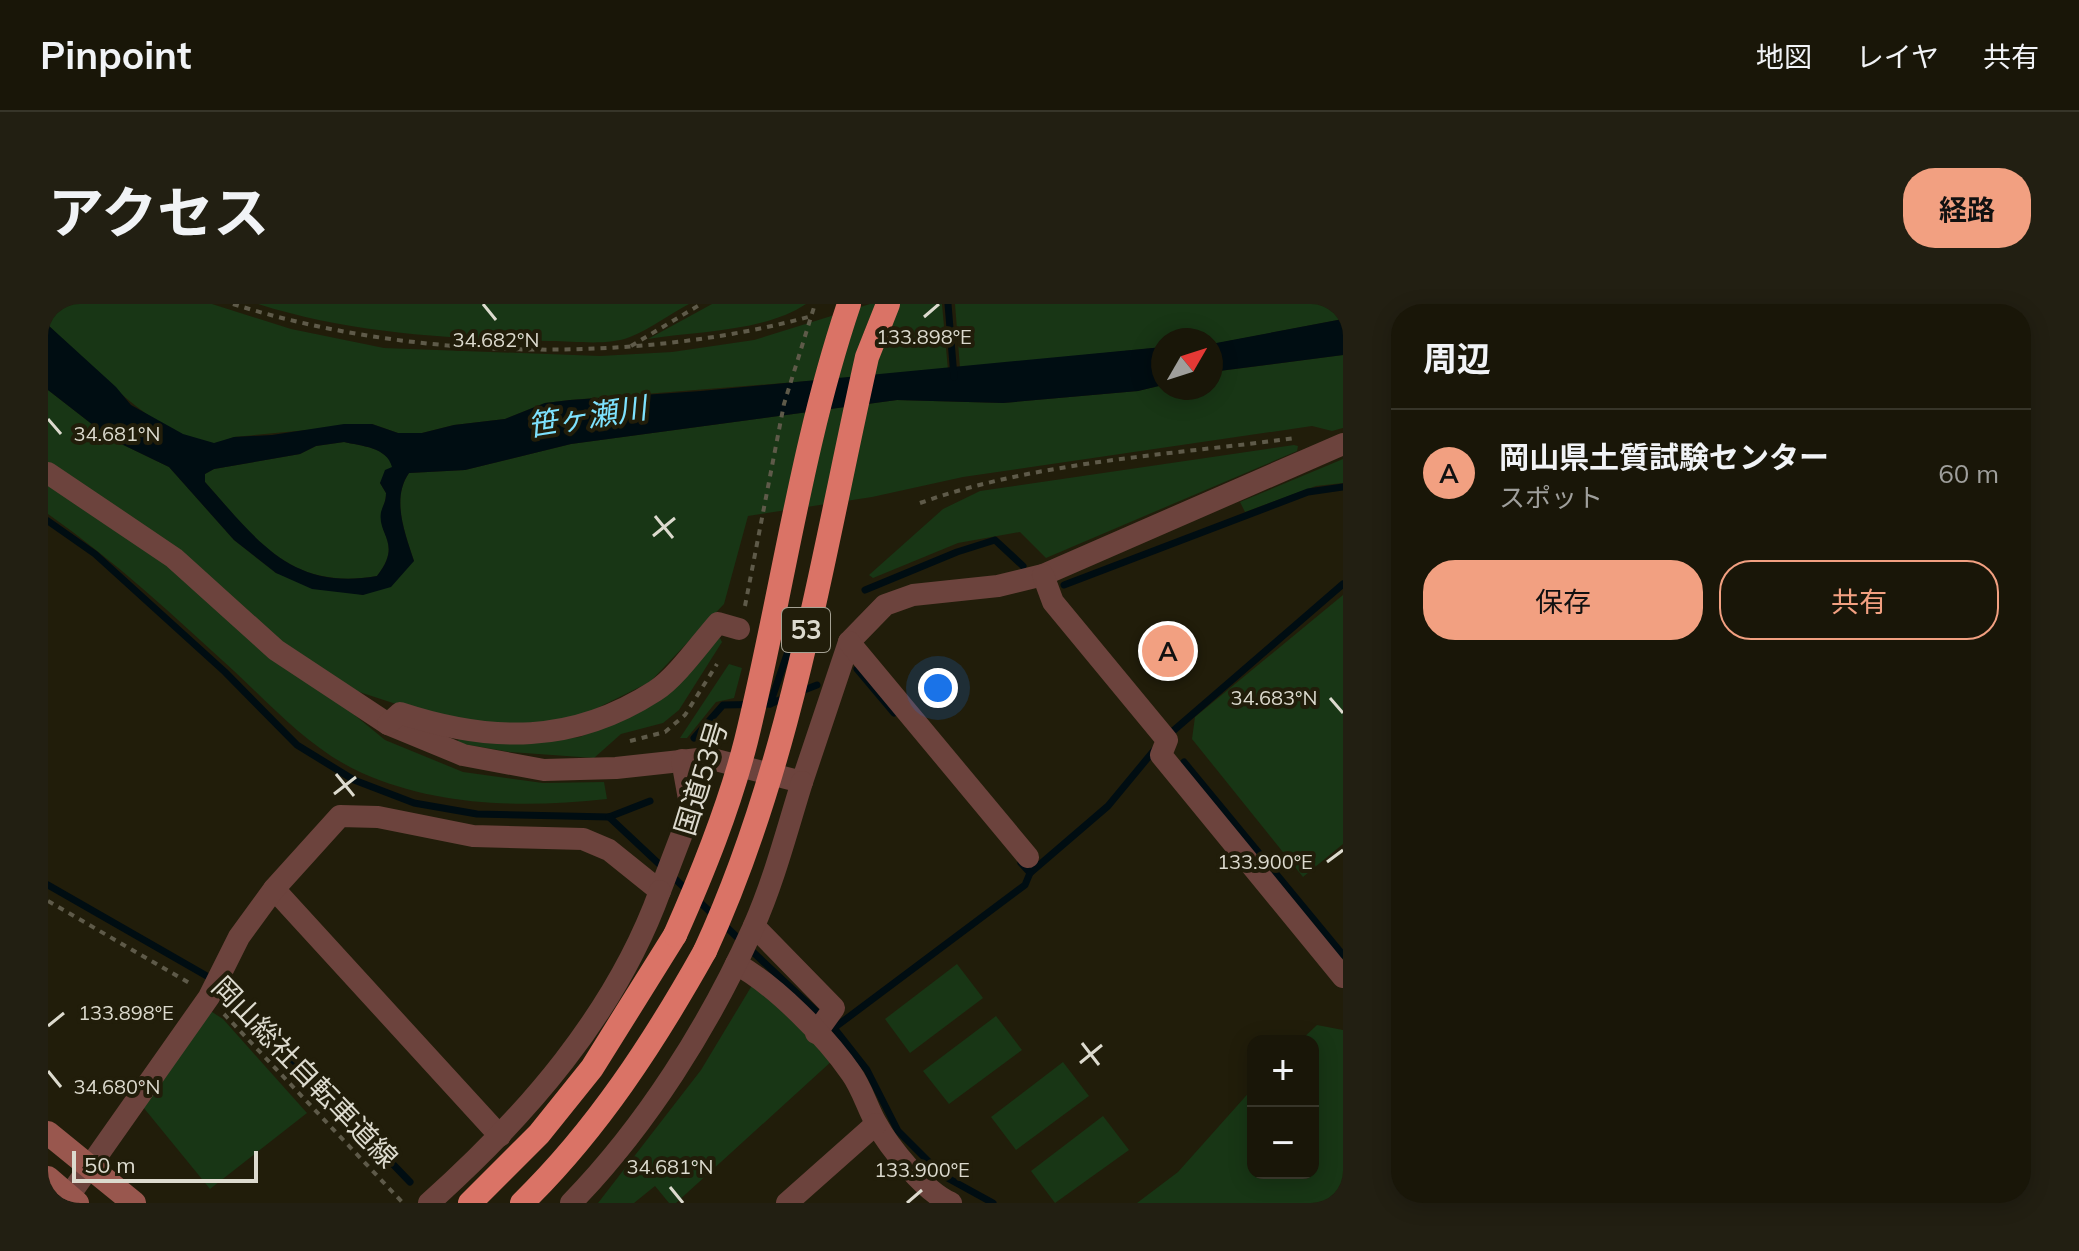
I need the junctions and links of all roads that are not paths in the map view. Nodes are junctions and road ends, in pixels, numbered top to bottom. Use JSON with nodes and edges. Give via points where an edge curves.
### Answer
{"nodes":[{"id":1,"x":849,"y":304,"type":"edge"},
{"id":2,"x":888,"y":304,"type":"edge"},
{"id":3,"x":1336,"y":447,"type":"edge"},
{"id":4,"x":48,"y":473,"type":"edge"},
{"id":5,"x":1043,"y":575,"type":"junction"},
{"id":6,"x":739,"y":629,"type":"dead end"},
{"id":7,"x":849,"y":642,"type":"junction"},
{"id":8,"x":388,"y":724,"type":"junction"},
{"id":9,"x":682,"y":760,"type":"junction"},
{"id":10,"x":802,"y":782,"type":"junction"},
{"id":11,"x":1028,"y":857,"type":"dead end"},
{"id":12,"x":665,"y":878,"type":"junction"},
{"id":13,"x":274,"y":889,"type":"junction"},
{"id":14,"x":745,"y":945,"type":"junction"},
{"id":15,"x":1343,"y":977,"type":"edge"},
{"id":16,"x":822,"y":1025,"type":"junction"},
{"id":17,"x":876,"y":1124,"type":"junction"},
{"id":18,"x":48,"y":1133,"type":"edge"},
{"id":19,"x":500,"y":1136,"type":"junction"},
{"id":20,"x":89,"y":1167,"type":"junction"},
{"id":21,"x":48,"y":1178,"type":"edge"},
{"id":22,"x":70,"y":1201,"type":"edge"},
{"id":23,"x":946,"y":1202,"type":"edge"},
{"id":24,"x":134,"y":1203,"type":"edge"},
{"id":25,"x":429,"y":1203,"type":"edge"},
{"id":26,"x":470,"y":1203,"type":"edge"},
{"id":27,"x":522,"y":1203,"type":"edge"},
{"id":28,"x":571,"y":1203,"type":"edge"},
{"id":29,"x":787,"y":1203,"type":"edge"}],
"edges":[{"from":1,"to":26,"type":"highway","name":"国道53号","number":"53","bridge":true,"via":[[822,383],[745,742],[711,849],[675,935],[592,1068],[539,1134]]},
{"from":2,"to":27,"type":"highway","number":"53","bridge":true,"via":[[867,357],[777,755],[734,889],[666,1022],[624,1083]]},
{"from":3,"to":5,"type":"street"},
{"from":4,"to":8,"type":"street","via":[[174,558],[276,650]]},
{"from":5,"to":7,"type":"street","via":[[998,586],[913,595],[885,605]]},
{"from":5,"to":15,"type":"street","via":[[1053,602],[1167,740],[1161,755]]},
{"from":6,"to":8,"type":"street","via":[[718,623],[658,690],[580,728],[521,736],[444,728],[400,713]]},
{"from":7,"to":10,"type":"street"},
{"from":7,"to":11,"type":"street"},
{"from":8,"to":9,"type":"street","via":[[463,755],[544,770]]},
{"from":9,"to":10,"type":"street","via":[[708,758]]},
{"from":9,"to":12,"type":"street","via":[[691,810]]},
{"from":10,"to":14,"type":"street"},
{"from":12,"to":13,"type":"street","via":[[583,839],[473,836],[378,817],[340,816]]},
{"from":12,"to":19,"type":"street","via":[[642,937],[604,1004]]},
{"from":13,"to":19,"type":"street"},
{"from":13,"to":20,"type":"street"},
{"from":14,"to":16,"type":"street","via":[[758,978]]},
{"from":14,"to":16,"type":"street","via":[[834,1008]]},
{"from":14,"to":28,"type":"street","via":[[683,1056]]},
{"from":16,"to":17,"type":"street"},
{"from":17,"to":23,"type":"street","via":[[911,1170]]},
{"from":17,"to":29,"type":"street"},
{"from":18,"to":20,"type":"street"},
{"from":19,"to":25,"type":"street"},
{"from":20,"to":22,"type":"street"},
{"from":20,"to":24,"type":"street"},
{"from":21,"to":22,"type":"street"}]}
